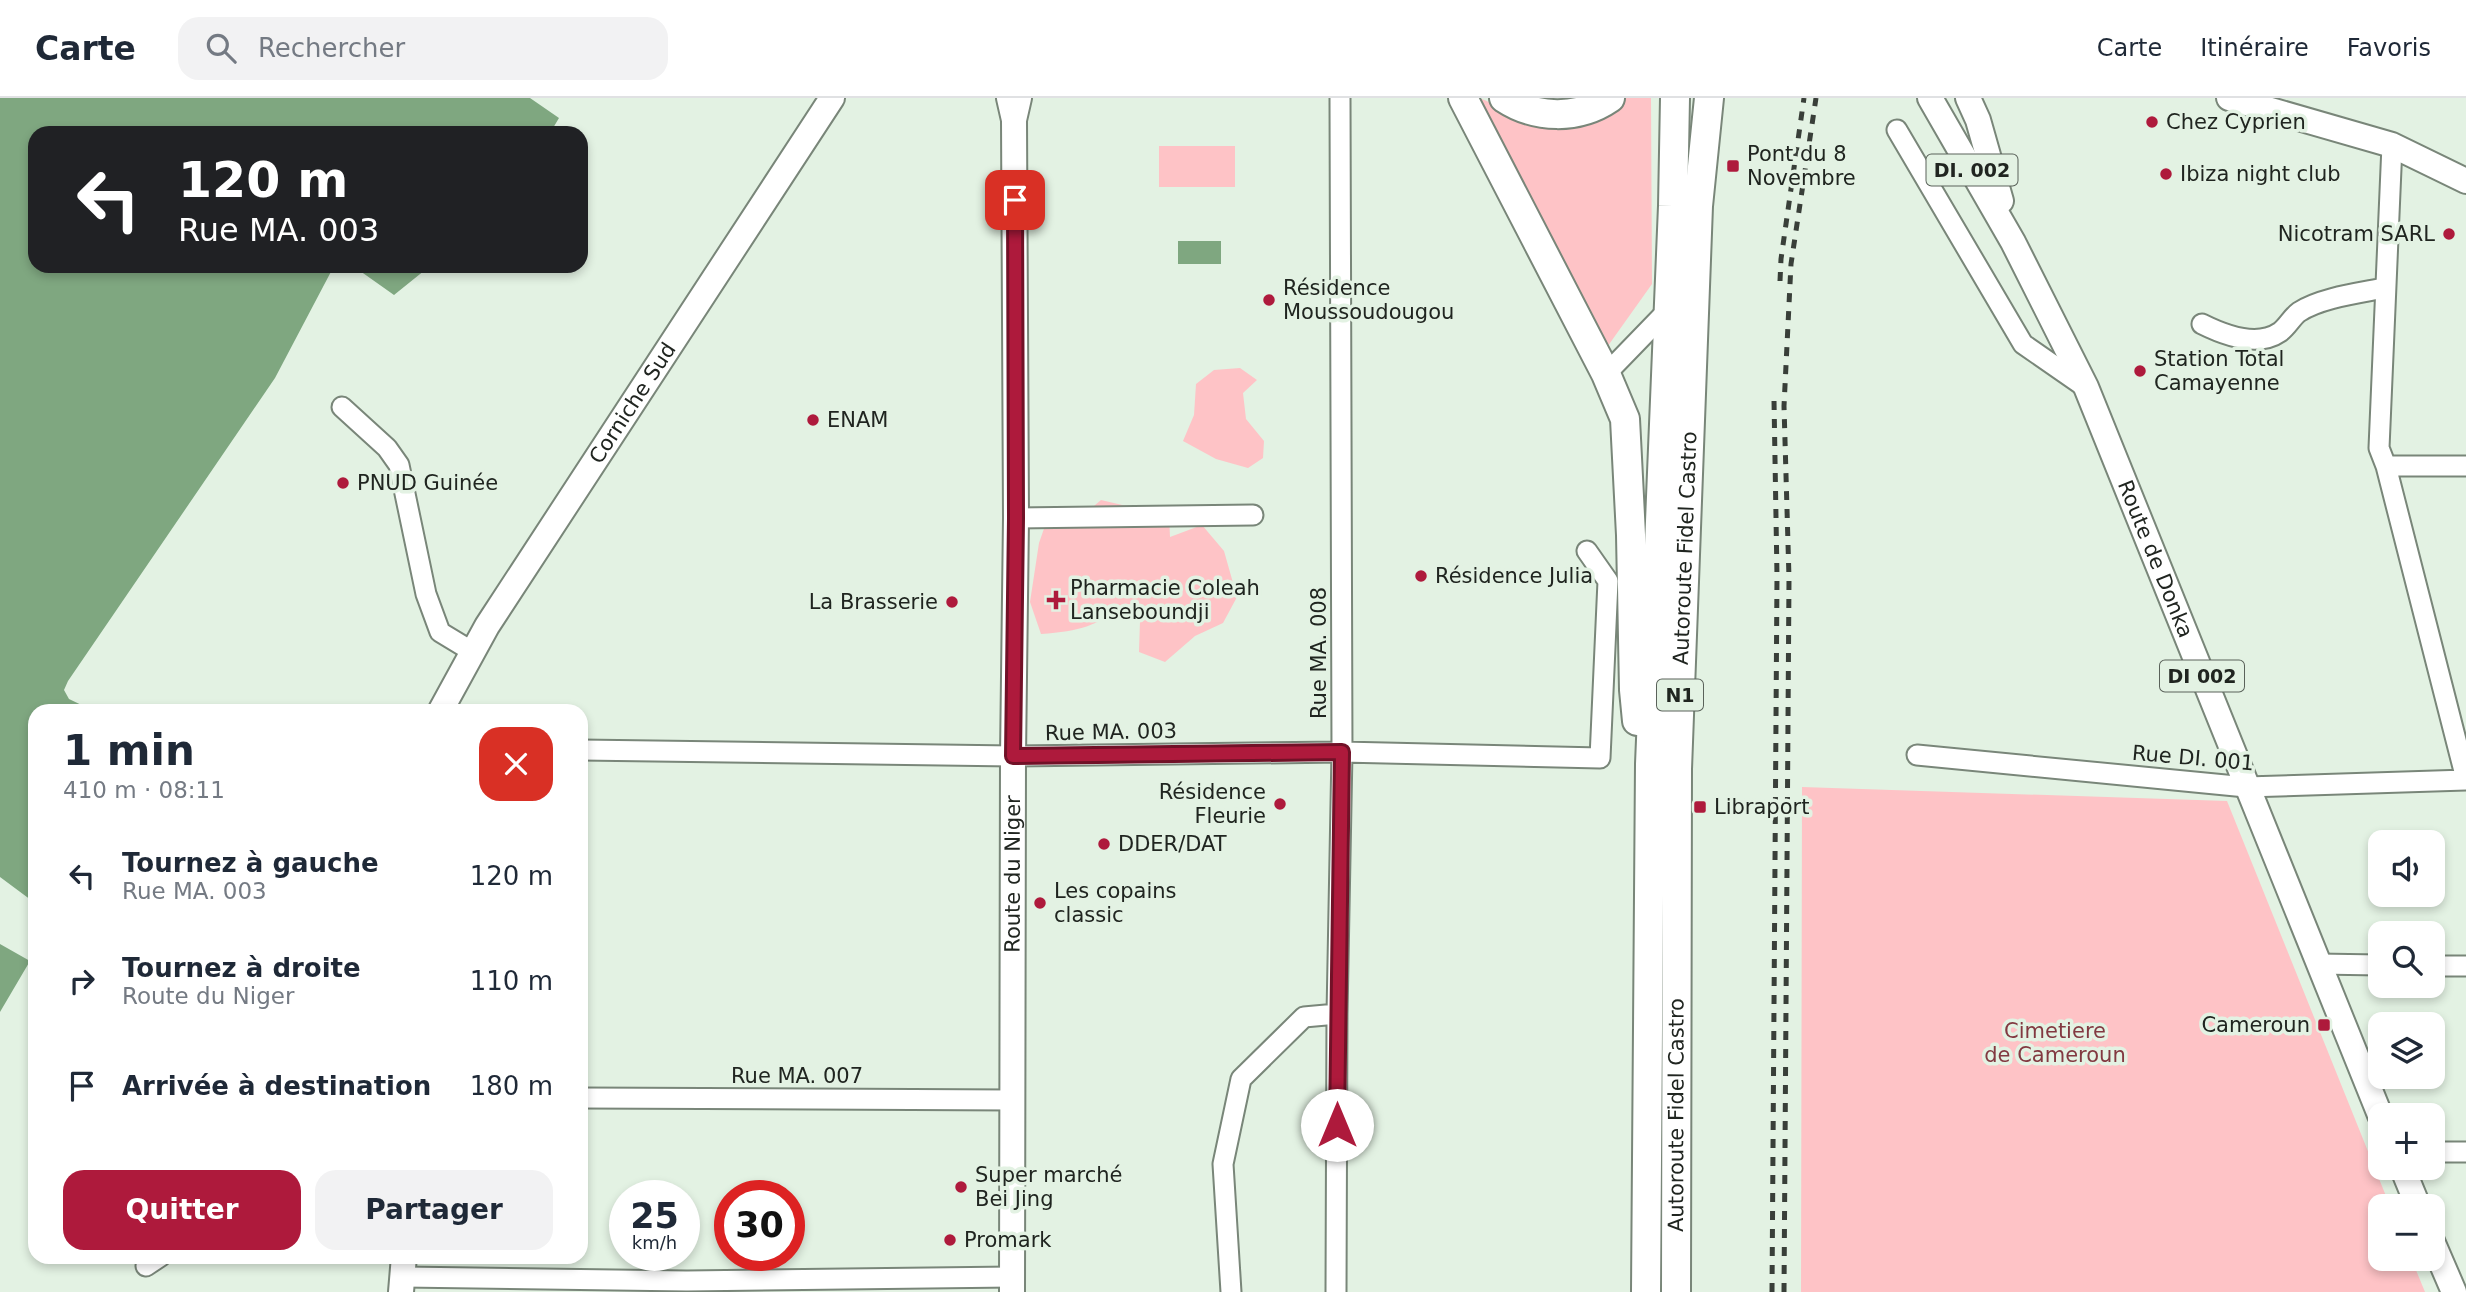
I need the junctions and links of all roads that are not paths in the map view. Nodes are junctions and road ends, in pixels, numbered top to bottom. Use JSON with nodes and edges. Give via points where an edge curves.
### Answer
{"nodes":[{"id":1,"x":832,"y":98,"type":"edge"},
{"id":2,"x":1340,"y":98,"type":"edge"},
{"id":3,"x":1463,"y":98,"type":"edge"},
{"id":4,"x":1504,"y":98,"type":"edge"},
{"id":5,"x":1610,"y":98,"type":"edge"},
{"id":6,"x":1675,"y":98,"type":"edge"},
{"id":7,"x":1709,"y":98,"type":"edge"},
{"id":8,"x":1930,"y":98,"type":"edge"},
{"id":9,"x":1968,"y":98,"type":"edge"},
{"id":10,"x":2228,"y":98,"type":"edge"},
{"id":11,"x":1014,"y":105,"type":"edge"},
{"id":12,"x":1897,"y":130,"type":"dead end"},
{"id":13,"x":2392,"y":145,"type":"junction"},
{"id":14,"x":2466,"y":181,"type":"edge"},
{"id":15,"x":2012,"y":242,"type":"junction"},
{"id":16,"x":2384,"y":288,"type":"junction"},
{"id":17,"x":1669,"y":309,"type":"junction"},
{"id":18,"x":2202,"y":324,"type":"dead end"},
{"id":19,"x":1606,"y":374,"type":"junction"},
{"id":20,"x":2086,"y":387,"type":"junction"},
{"id":21,"x":342,"y":407,"type":"dead end"},
{"id":22,"x":2386,"y":466,"type":"junction"},
{"id":23,"x":2466,"y":466,"type":"edge"},
{"id":24,"x":1253,"y":515,"type":"dead end"},
{"id":25,"x":1016,"y":518,"type":"junction"},
{"id":26,"x":1587,"y":551,"type":"dead end"},
{"id":27,"x":472,"y":652,"type":"junction"},
{"id":28,"x":444,"y":704,"type":"edge"},
{"id":29,"x":588,"y":750,"type":"edge"},
{"id":30,"x":1342,"y":752,"type":"junction"},
{"id":31,"x":1917,"y":755,"type":"dead end"},
{"id":32,"x":1013,"y":756,"type":"junction"},
{"id":33,"x":2466,"y":779,"type":"edge"},
{"id":34,"x":2246,"y":787,"type":"junction"},
{"id":35,"x":1650,"y":832,"type":"junction"},
{"id":36,"x":2318,"y":964,"type":"junction"},
{"id":37,"x":2368,"y":965,"type":"edge"},
{"id":38,"x":2445,"y":966,"type":"edge"},
{"id":39,"x":2466,"y":966,"type":"edge"},
{"id":40,"x":1337,"y":1014,"type":"junction"},
{"id":41,"x":588,"y":1098,"type":"edge"},
{"id":42,"x":1012,"y":1100,"type":"junction"},
{"id":43,"x":2375,"y":1103,"type":"edge"},
{"id":44,"x":2445,"y":1152,"type":"edge"},
{"id":45,"x":2466,"y":1152,"type":"edge"},
{"id":46,"x":2445,"y":1271,"type":"edge"},
{"id":47,"x":403,"y":1275,"type":"edge"},
{"id":48,"x":1012,"y":1285,"type":"edge"},
{"id":49,"x":686,"y":1287,"type":"edge"},
{"id":50,"x":1231,"y":1292,"type":"edge"},
{"id":51,"x":1336,"y":1292,"type":"edge"},
{"id":52,"x":1646,"y":1292,"type":"edge"},
{"id":53,"x":1676,"y":1292,"type":"edge"},
{"id":54,"x":2454,"y":1292,"type":"edge"}],
"edges":[{"from":1,"to":27,"type":"main road","name":"Corniche Sud"},
{"from":2,"to":30,"type":"street","name":"Rue MA. 008"},
{"from":3,"to":19,"type":"highway"},
{"from":4,"to":5,"type":"highway","via":[[1546,115],[1581,111]]},
{"from":6,"to":17,"type":"highway","name":"Autoroute Fidel Castro","number":"N1"},
{"from":7,"to":53,"type":"highway","name":"Autoroute Fidel Castro","number":"N1","via":[[1699,197],[1677,769]]},
{"from":8,"to":15,"type":"main road","name":"Route de Donka","number":"DI. 002"},
{"from":9,"to":15,"type":"main road","name":"Route de Donka","number":"DI. 002"},
{"from":10,"to":13,"type":"main road"},
{"from":11,"to":25,"type":"main road","name":"Route du Niger"},
{"from":12,"to":20,"type":"street","via":[[2023,345]]},
{"from":13,"to":14,"type":"main road"},
{"from":13,"to":16,"type":"street"},
{"from":15,"to":20,"type":"main road","name":"Route de Donka","number":"DI 002"},
{"from":16,"to":18,"type":"street","via":[[2314,306],[2299,312],[2278,333],[2254,340]]},
{"from":16,"to":22,"type":"street","via":[[2379,448]]},
{"from":17,"to":19,"type":"street"},
{"from":17,"to":35,"type":"highway","name":"Autoroute Fidel Castro","number":"N1"},
{"from":19,"to":35,"type":"highway","via":[[1625,419],[1634,690]]},
{"from":20,"to":34,"type":"main road","name":"Route de Donka","number":"DI 002"},
{"from":21,"to":27,"type":"street","via":[[399,464],[426,594],[440,632]]},
{"from":22,"to":23,"type":"street"},
{"from":22,"to":33,"type":"street"},
{"from":24,"to":25,"type":"street"},
{"from":25,"to":32,"type":"main road","name":"Route du Niger"},
{"from":26,"to":30,"type":"street","name":"Rue MA. 003","via":[[1608,581],[1600,758]]},
{"from":27,"to":28,"type":"main road","name":"Corniche Sud"},
{"from":29,"to":32,"type":"street","name":"Rue MA. 003"},
{"from":30,"to":32,"type":"street","name":"Rue MA. 003"},
{"from":30,"to":40,"type":"street","name":"Rue MA. 008"},
{"from":31,"to":34,"type":"street","name":"Rue DI. 001"},
{"from":32,"to":42,"type":"main road","name":"Route du Niger"},
{"from":33,"to":34,"type":"street","name":"Rue DI. 001"},
{"from":34,"to":36,"type":"main road","name":"Route de Donka","number":"DI 002"},
{"from":35,"to":52,"type":"highway","name":"Autoroute Fidel Castro","number":"N1"},
{"from":36,"to":37,"type":"street"},
{"from":36,"to":43,"type":"main road","name":"Route de Donka","number":"DI 002"},
{"from":38,"to":39,"type":"street"},
{"from":40,"to":50,"type":"street","via":[[1304,1017],[1241,1079],[1223,1164]]},
{"from":40,"to":51,"type":"street","name":"Rue MA. 008"},
{"from":41,"to":42,"type":"street","name":"Rue MA. 007"},
{"from":42,"to":48,"type":"main road","name":"Route du Niger"},
{"from":44,"to":45,"type":"street"},
{"from":46,"to":54,"type":"main road"},
{"from":47,"to":49,"type":"street"},
{"from":48,"to":49,"type":"street"}]}
